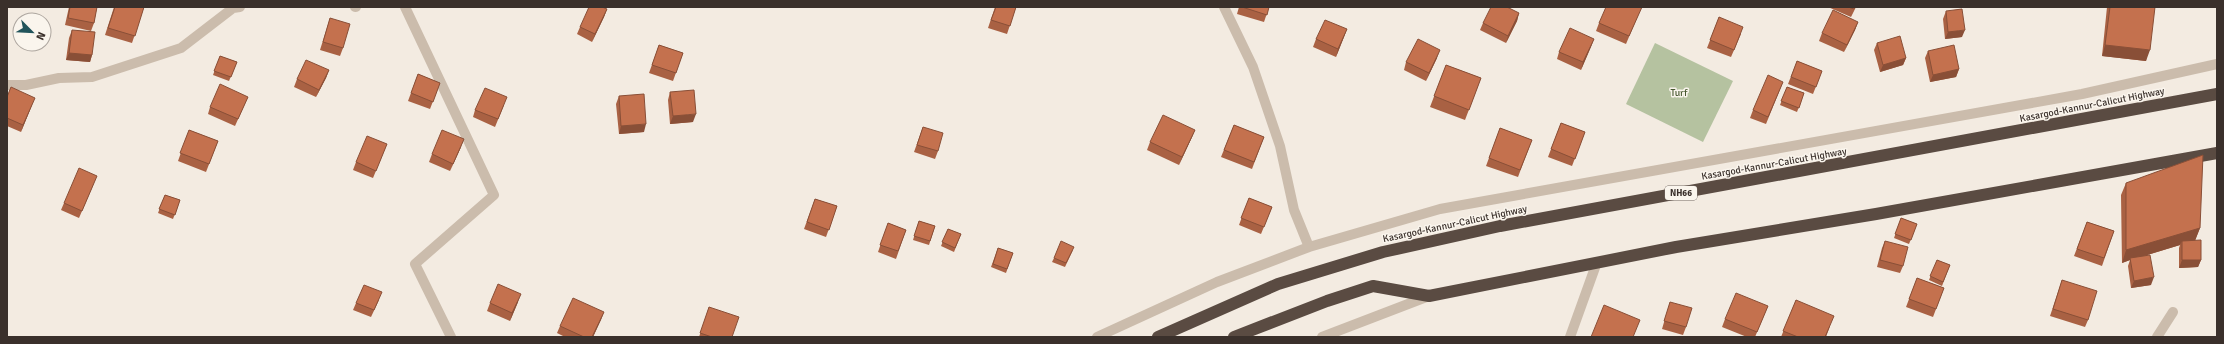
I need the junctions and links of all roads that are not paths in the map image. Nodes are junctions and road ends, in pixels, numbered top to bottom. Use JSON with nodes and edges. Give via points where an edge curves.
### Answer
{"nodes":[{"id":1,"x":240,"y":7,"type":"edge"},
{"id":2,"x":405,"y":7,"type":"edge"},
{"id":3,"x":1224,"y":7,"type":"edge"},
{"id":4,"x":2217,"y":64,"type":"edge"},
{"id":5,"x":7,"y":85,"type":"edge"},
{"id":6,"x":2217,"y":94,"type":"edge"},
{"id":7,"x":2217,"y":153,"type":"edge"},
{"id":8,"x":1309,"y":247,"type":"junction"},
{"id":9,"x":1597,"y":262,"type":"junction"},
{"id":10,"x":1429,"y":296,"type":"junction"},
{"id":11,"x":2173,"y":312,"type":"dead end"},
{"id":12,"x":451,"y":337,"type":"edge"},
{"id":13,"x":1096,"y":337,"type":"edge"},
{"id":14,"x":1158,"y":337,"type":"edge"},
{"id":15,"x":1234,"y":337,"type":"edge"},
{"id":16,"x":1322,"y":337,"type":"edge"},
{"id":17,"x":1570,"y":337,"type":"edge"},
{"id":18,"x":2157,"y":337,"type":"edge"}],
"edges":[{"from":1,"to":5,"type":"street","via":[[233,8],[181,48],[92,77],[59,78],[26,85]]},
{"from":2,"to":12,"type":"street","via":[[494,194],[415,264]]},
{"from":3,"to":8,"type":"street","via":[[1253,67],[1280,146],[1294,210]]},
{"from":4,"to":8,"type":"street","via":[[2082,94],[1440,209]]},
{"from":6,"to":14,"type":"highway","name":"Kasargod-Kannur-Calicut Highway","number":"NH66","via":[[1500,226],[1391,250],[1278,284]]},
{"from":7,"to":9,"type":"highway"},
{"from":8,"to":13,"type":"street","via":[[1217,282]]},
{"from":9,"to":10,"type":"highway"},
{"from":9,"to":17,"type":"street"},
{"from":10,"to":15,"type":"highway","via":[[1373,286]]},
{"from":10,"to":16,"type":"street"},
{"from":11,"to":18,"type":"street"}]}
